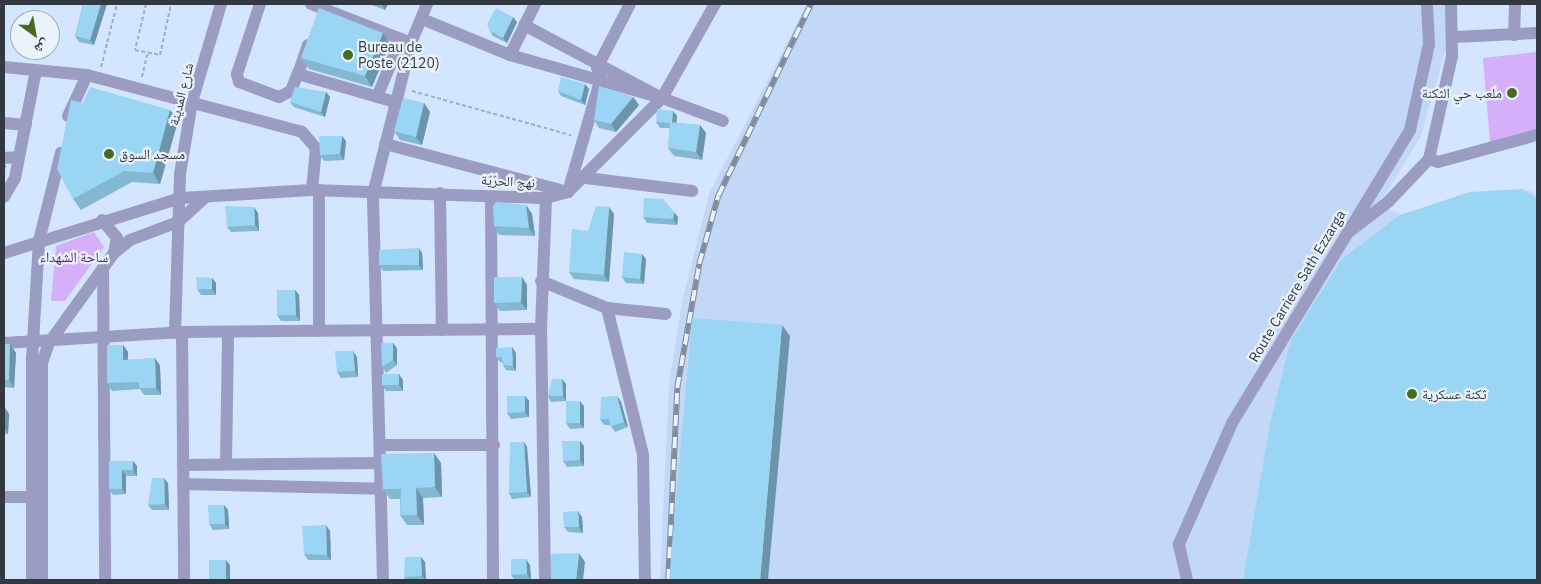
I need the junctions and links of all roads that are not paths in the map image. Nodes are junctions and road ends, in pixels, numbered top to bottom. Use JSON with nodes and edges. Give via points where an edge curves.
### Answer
{"nodes":[{"id":1,"x":221,"y":4,"type":"edge"},
{"id":2,"x":260,"y":4,"type":"edge"},
{"id":3,"x":427,"y":4,"type":"edge"},
{"id":4,"x":535,"y":4,"type":"edge"},
{"id":5,"x":630,"y":4,"type":"edge"},
{"id":6,"x":715,"y":4,"type":"edge"},
{"id":7,"x":1427,"y":4,"type":"edge"},
{"id":8,"x":1451,"y":4,"type":"edge"},
{"id":9,"x":1515,"y":4,"type":"edge"},
{"id":10,"x":317,"y":6,"type":"edge"},
{"id":11,"x":422,"y":19,"type":"junction"},
{"id":12,"x":524,"y":26,"type":"junction"},
{"id":13,"x":1537,"y":33,"type":"edge"},
{"id":14,"x":1514,"y":34,"type":"junction"},
{"id":15,"x":1454,"y":37,"type":"junction"},
{"id":16,"x":406,"y":41,"type":"junction"},
{"id":17,"x":510,"y":55,"type":"junction"},
{"id":18,"x":600,"y":62,"type":"junction"},
{"id":19,"x":4,"y":67,"type":"edge"},
{"id":20,"x":40,"y":71,"type":"junction"},
{"id":21,"x":298,"y":73,"type":"junction"},
{"id":22,"x":88,"y":76,"type":"junction"},
{"id":23,"x":597,"y":77,"type":"junction"},
{"id":24,"x":377,"y":97,"type":"junction"},
{"id":25,"x":662,"y":98,"type":"junction"},
{"id":26,"x":192,"y":102,"type":"junction"},
{"id":27,"x":395,"y":102,"type":"junction"},
{"id":28,"x":723,"y":121,"type":"dead end"},
{"id":29,"x":4,"y":123,"type":"edge"},
{"id":30,"x":26,"y":125,"type":"junction"},
{"id":31,"x":1537,"y":135,"type":"edge"},
{"id":32,"x":385,"y":144,"type":"junction"},
{"id":33,"x":19,"y":157,"type":"junction"},
{"id":34,"x":4,"y":158,"type":"edge"},
{"id":35,"x":1429,"y":159,"type":"junction"},
{"id":36,"x":586,"y":178,"type":"junction"},
{"id":37,"x":315,"y":190,"type":"junction"},
{"id":38,"x":692,"y":191,"type":"dead end"},
{"id":39,"x":568,"y":192,"type":"junction"},
{"id":40,"x":440,"y":193,"type":"junction"},
{"id":41,"x":373,"y":194,"type":"junction"},
{"id":42,"x":491,"y":195,"type":"junction"},
{"id":43,"x":4,"y":197,"type":"edge"},
{"id":44,"x":180,"y":198,"type":"junction"},
{"id":45,"x":205,"y":198,"type":"junction"},
{"id":46,"x":546,"y":198,"type":"junction"},
{"id":47,"x":102,"y":220,"type":"junction"},
{"id":48,"x":178,"y":222,"type":"junction"},
{"id":49,"x":1344,"y":235,"type":"junction"},
{"id":50,"x":39,"y":241,"type":"junction"},
{"id":51,"x":114,"y":252,"type":"junction"},
{"id":52,"x":6,"y":255,"type":"edge"},
{"id":53,"x":103,"y":267,"type":"junction"},
{"id":54,"x":541,"y":281,"type":"junction"},
{"id":55,"x":607,"y":308,"type":"junction"},
{"id":56,"x":666,"y":314,"type":"dead end"},
{"id":57,"x":541,"y":329,"type":"junction"},
{"id":58,"x":377,"y":330,"type":"junction"},
{"id":59,"x":442,"y":330,"type":"junction"},
{"id":60,"x":491,"y":330,"type":"junction"},
{"id":61,"x":319,"y":331,"type":"junction"},
{"id":62,"x":179,"y":332,"type":"junction"},
{"id":63,"x":228,"y":332,"type":"junction"},
{"id":64,"x":103,"y":334,"type":"junction"},
{"id":65,"x":4,"y":343,"type":"edge"},
{"id":66,"x":49,"y":343,"type":"junction"},
{"id":67,"x":33,"y":345,"type":"junction"},
{"id":68,"x":380,"y":445,"type":"junction"},
{"id":69,"x":494,"y":445,"type":"junction"},
{"id":70,"x":380,"y":462,"type":"junction"},
{"id":71,"x":226,"y":464,"type":"junction"},
{"id":72,"x":288,"y":464,"type":"junction"},
{"id":73,"x":183,"y":465,"type":"junction"},
{"id":74,"x":183,"y":484,"type":"junction"},
{"id":75,"x":289,"y":486,"type":"junction"},
{"id":76,"x":381,"y":489,"type":"junction"},
{"id":77,"x":4,"y":497,"type":"edge"},
{"id":78,"x":37,"y":497,"type":"junction"},
{"id":79,"x":32,"y":580,"type":"edge"},
{"id":80,"x":42,"y":580,"type":"edge"},
{"id":81,"x":105,"y":580,"type":"edge"},
{"id":82,"x":184,"y":580,"type":"edge"},
{"id":83,"x":383,"y":580,"type":"edge"},
{"id":84,"x":493,"y":580,"type":"edge"},
{"id":85,"x":546,"y":580,"type":"edge"},
{"id":86,"x":645,"y":580,"type":"edge"},
{"id":87,"x":1188,"y":580,"type":"edge"}],
"edges":[{"from":1,"to":26,"type":"street","name":"شارع المدينة"},
{"from":2,"to":21,"type":"street","via":[[236,74],[239,82],[279,97],[291,91]]},
{"from":3,"to":11,"type":"street"},
{"from":4,"to":12,"type":"street"},
{"from":5,"to":18,"type":"street"},
{"from":6,"to":25,"type":"street","name":"نهج الحرّيّة"},
{"from":7,"to":49,"type":"street","name":"Route Carriere Sath Ezzarga","via":[[1429,44],[1410,130]]},
{"from":8,"to":15,"type":"street"},
{"from":9,"to":14,"type":"street"},
{"from":10,"to":16,"type":"street"},
{"from":10,"to":21,"type":"street"},
{"from":11,"to":16,"type":"street"},
{"from":11,"to":17,"type":"street"},
{"from":12,"to":17,"type":"street"},
{"from":12,"to":18,"type":"street"},
{"from":13,"to":14,"type":"street"},
{"from":14,"to":15,"type":"street"},
{"from":15,"to":35,"type":"street"},
{"from":16,"to":24,"type":"street"},
{"from":16,"to":27,"type":"street"},
{"from":17,"to":23,"type":"street"},
{"from":18,"to":23,"type":"street"},
{"from":18,"to":25,"type":"street"},
{"from":19,"to":20,"type":"street"},
{"from":20,"to":22,"type":"street"},
{"from":20,"to":30,"type":"street"},
{"from":21,"to":24,"type":"street"},
{"from":22,"to":26,"type":"street"},
{"from":22,"to":50,"type":"street","via":[[69,110],[52,203]]},
{"from":23,"to":25,"type":"street"},
{"from":23,"to":39,"type":"street","via":[[586,140]]},
{"from":24,"to":27,"type":"street"},
{"from":25,"to":28,"type":"street"},
{"from":25,"to":36,"type":"street","name":"نهج الحرّيّة"},
{"from":26,"to":37,"type":"street","via":[[308,134],[316,148]]},
{"from":26,"to":44,"type":"street","name":"شارع المدينة","via":[[180,174]]},
{"from":27,"to":32,"type":"street"},
{"from":29,"to":30,"type":"street"},
{"from":30,"to":33,"type":"street"},
{"from":31,"to":35,"type":"street","via":[[1438,162]]},
{"from":32,"to":39,"type":"street"},
{"from":32,"to":41,"type":"street"},
{"from":33,"to":34,"type":"street"},
{"from":33,"to":43,"type":"street","via":[[15,178]]},
{"from":35,"to":49,"type":"street","via":[[1388,202]]},
{"from":36,"to":38,"type":"street"},
{"from":36,"to":39,"type":"street","name":"نهج الحرّيّة"},
{"from":37,"to":41,"type":"street","name":"نهج الحرّيّة"},
{"from":37,"to":45,"type":"street","name":"نهج الحرّيّة"},
{"from":37,"to":61,"type":"street"},
{"from":39,"to":46,"type":"street","name":"نهج الحرّيّة"},
{"from":40,"to":41,"type":"street","name":"نهج الحرّيّة"},
{"from":40,"to":42,"type":"street","name":"نهج الحرّيّة"},
{"from":40,"to":59,"type":"street"},
{"from":41,"to":58,"type":"street"},
{"from":42,"to":46,"type":"street","name":"نهج الحرّيّة"},
{"from":42,"to":60,"type":"street"},
{"from":44,"to":45,"type":"street","name":"نهج الحرّيّة"},
{"from":44,"to":47,"type":"street","name":"نهج الحرّيّة"},
{"from":44,"to":48,"type":"street","name":"شارع المدينة"},
{"from":45,"to":48,"type":"street"},
{"from":46,"to":54,"type":"street"},
{"from":47,"to":50,"type":"street","name":"نهج الحرّيّة"},
{"from":47,"to":51,"type":"street","via":[[116,238]]},
{"from":48,"to":51,"type":"street","via":[[130,240]]},
{"from":48,"to":62,"type":"street","name":"شارع المدينة"},
{"from":49,"to":87,"type":"street","name":"Route Carriere Sath Ezzarga","via":[[1232,423],[1179,544]]},
{"from":50,"to":52,"type":"street","name":"نهج الحرّيّة"},
{"from":50,"to":67,"type":"street"},
{"from":51,"to":53,"type":"street"},
{"from":53,"to":64,"type":"street"},
{"from":53,"to":66,"type":"street"},
{"from":54,"to":55,"type":"street"},
{"from":54,"to":57,"type":"street"},
{"from":55,"to":56,"type":"street"},
{"from":55,"to":86,"type":"street","via":[[643,455]]},
{"from":57,"to":60,"type":"street"},
{"from":57,"to":85,"type":"street"},
{"from":58,"to":59,"type":"street"},
{"from":58,"to":61,"type":"street"},
{"from":58,"to":68,"type":"street"},
{"from":59,"to":60,"type":"street"},
{"from":60,"to":69,"type":"street"},
{"from":61,"to":63,"type":"street"},
{"from":62,"to":63,"type":"street"},
{"from":62,"to":64,"type":"street"},
{"from":62,"to":73,"type":"street","name":"شارع المدينة"},
{"from":63,"to":71,"type":"street"},
{"from":64,"to":66,"type":"street"},
{"from":64,"to":81,"type":"street"},
{"from":65,"to":67,"type":"street"},
{"from":66,"to":67,"type":"street"},
{"from":66,"to":78,"type":"street","via":[[42,363]]},
{"from":67,"to":78,"type":"street"},
{"from":68,"to":69,"type":"street"},
{"from":68,"to":70,"type":"street"},
{"from":69,"to":84,"type":"street"},
{"from":70,"to":72,"type":"street"},
{"from":70,"to":76,"type":"street"},
{"from":71,"to":72,"type":"street"},
{"from":71,"to":73,"type":"street"},
{"from":72,"to":75,"type":"street"},
{"from":73,"to":74,"type":"street","name":"شارع المدينة"},
{"from":74,"to":75,"type":"street"},
{"from":74,"to":82,"type":"street","name":"شارع المدينة"},
{"from":75,"to":76,"type":"street"},
{"from":76,"to":83,"type":"street"},
{"from":77,"to":78,"type":"street"},
{"from":78,"to":79,"type":"street"},
{"from":78,"to":80,"type":"street"}]}
